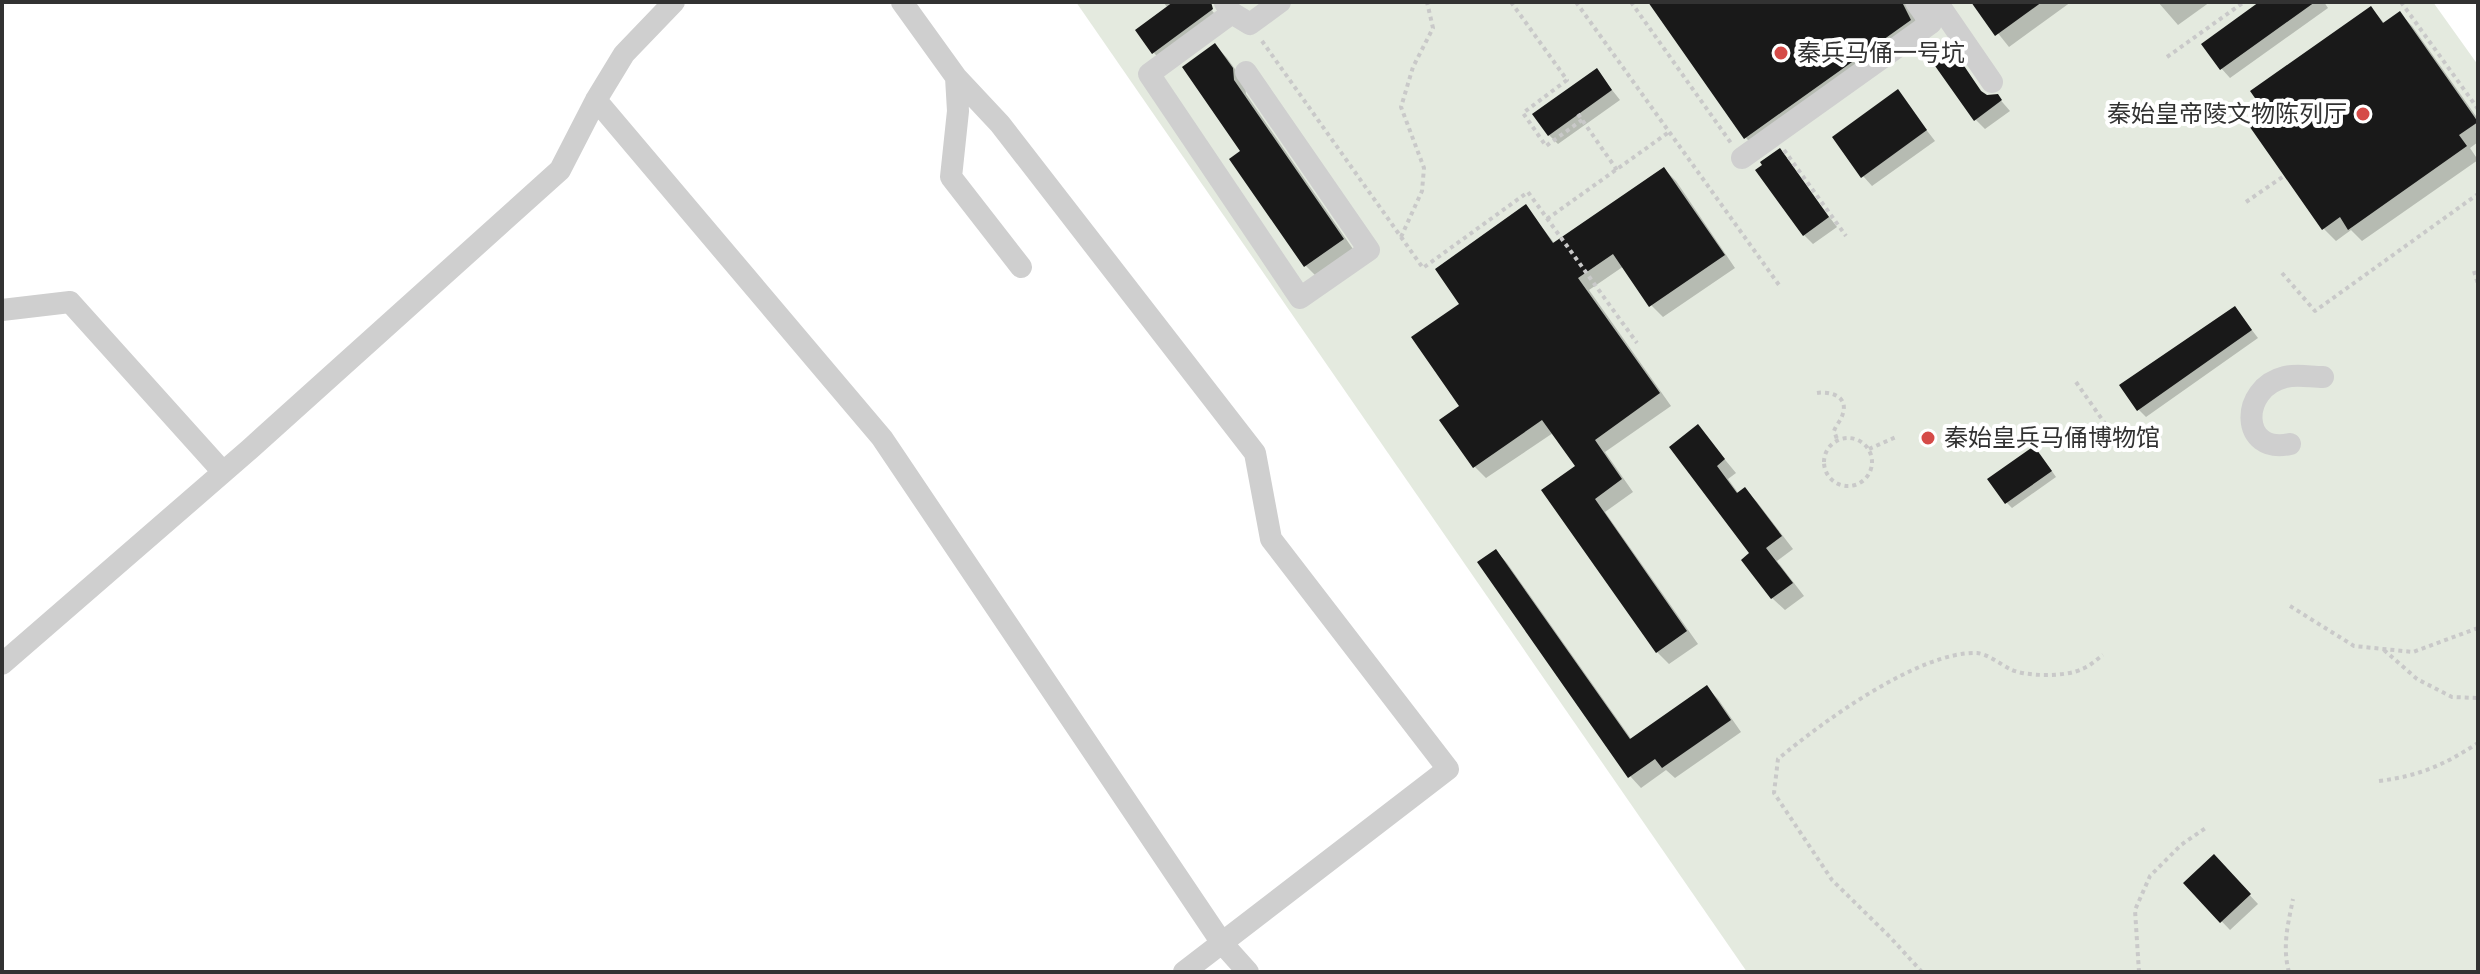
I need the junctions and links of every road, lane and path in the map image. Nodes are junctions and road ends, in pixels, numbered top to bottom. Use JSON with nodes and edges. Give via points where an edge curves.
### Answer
{"nodes":[{"id":1,"x":674,"y":2,"type":"edge"},
{"id":2,"x":902,"y":2,"type":"edge"},
{"id":3,"x":1280,"y":2,"type":"edge"},
{"id":4,"x":1427,"y":2,"type":"edge"},
{"id":5,"x":1511,"y":2,"type":"edge"},
{"id":6,"x":1576,"y":2,"type":"edge"},
{"id":7,"x":1631,"y":2,"type":"edge"},
{"id":8,"x":1916,"y":2,"type":"edge"},
{"id":9,"x":1937,"y":2,"type":"edge"},
{"id":10,"x":2244,"y":2,"type":"edge"},
{"id":11,"x":2401,"y":2,"type":"edge"},
{"id":12,"x":1235,"y":13,"type":"edge"},
{"id":13,"x":2167,"y":57,"type":"dead end"},
{"id":14,"x":1246,"y":72,"type":"dead end"},
{"id":15,"x":956,"y":77,"type":"junction"},
{"id":16,"x":1992,"y":82,"type":"dead end"},
{"id":17,"x":596,"y":100,"type":"junction"},
{"id":18,"x":2478,"y":109,"type":"edge"},
{"id":19,"x":1578,"y":114,"type":"dead end"},
{"id":20,"x":1582,"y":120,"type":"junction"},
{"id":21,"x":1669,"y":132,"type":"junction"},
{"id":22,"x":1773,"y":135,"type":"junction"},
{"id":23,"x":1742,"y":158,"type":"joint"},
{"id":24,"x":1617,"y":170,"type":"junction"},
{"id":25,"x":2284,"y":176,"type":"dead end"},
{"id":26,"x":2478,"y":194,"type":"edge"},
{"id":27,"x":2246,"y":202,"type":"dead end"},
{"id":28,"x":1547,"y":219,"type":"junction"},
{"id":29,"x":1846,"y":236,"type":"dead end"},
{"id":30,"x":1401,"y":237,"type":"junction"},
{"id":31,"x":1021,"y":267,"type":"dead end"},
{"id":32,"x":2474,"y":271,"type":"dead end"},
{"id":33,"x":2282,"y":273,"type":"dead end"},
{"id":34,"x":2478,"y":284,"type":"edge"},
{"id":35,"x":1779,"y":285,"type":"dead end"},
{"id":36,"x":2,"y":310,"type":"edge"},
{"id":37,"x":1637,"y":343,"type":"dead end"},
{"id":38,"x":2323,"y":377,"type":"dead end"},
{"id":39,"x":2076,"y":382,"type":"dead end"},
{"id":40,"x":1817,"y":393,"type":"dead end"},
{"id":41,"x":2106,"y":425,"type":"dead end"},
{"id":42,"x":1896,"y":437,"type":"dead end"},
{"id":43,"x":1837,"y":440,"type":"junction"},
{"id":44,"x":2290,"y":444,"type":"dead end"},
{"id":45,"x":1869,"y":449,"type":"junction"},
{"id":46,"x":223,"y":472,"type":"junction"},
{"id":47,"x":2290,"y":606,"type":"dead end"},
{"id":48,"x":2478,"y":628,"type":"edge"},
{"id":49,"x":2382,"y":649,"type":"junction"},
{"id":50,"x":2103,"y":655,"type":"dead end"},
{"id":51,"x":2,"y":664,"type":"edge"},
{"id":52,"x":2478,"y":698,"type":"edge"},
{"id":53,"x":2478,"y":743,"type":"edge"},
{"id":54,"x":2379,"y":781,"type":"dead end"},
{"id":55,"x":2207,"y":827,"type":"dead end"},
{"id":56,"x":2293,"y":899,"type":"dead end"},
{"id":57,"x":1222,"y":943,"type":"junction"},
{"id":58,"x":1184,"y":972,"type":"edge"},
{"id":59,"x":1248,"y":972,"type":"edge"},
{"id":60,"x":1922,"y":972,"type":"edge"},
{"id":61,"x":2139,"y":972,"type":"edge"},
{"id":62,"x":2289,"y":972,"type":"edge"}],
"edges":[{"from":1,"to":17,"type":"street","via":[[624,54]]},
{"from":2,"to":15,"type":"street"},
{"from":3,"to":12,"type":"street"},
{"from":4,"to":30,"type":"path","via":[[1433,28],[1401,107],[1424,168],[1422,191]]},
{"from":5,"to":20,"type":"path","via":[[1567,80],[1523,113],[1546,146]]},
{"from":6,"to":21,"type":"path"},
{"from":7,"to":23,"type":"path"},
{"from":8,"to":22,"type":"street","via":[[1931,23]]},
{"from":9,"to":16,"type":"street"},
{"from":10,"to":13,"type":"path"},
{"from":11,"to":18,"type":"path"},
{"from":12,"to":14,"type":"street","via":[[1149,74],[1300,298],[1369,250]]},
{"from":12,"to":30,"type":"path"},
{"from":15,"to":31,"type":"street","via":[[951,177]]},
{"from":15,"to":57,"type":"street","via":[[1000,124],[1255,453],[1271,539],[1448,769]]},
{"from":17,"to":46,"type":"street","via":[[560,170]]},
{"from":17,"to":57,"type":"street","via":[[882,438]]},
{"from":19,"to":20,"type":"path"},
{"from":20,"to":24,"type":"path"},
{"from":21,"to":24,"type":"path"},
{"from":21,"to":35,"type":"path"},
{"from":22,"to":23,"type":"street"},
{"from":22,"to":29,"type":"path"},
{"from":24,"to":28,"type":"path"},
{"from":25,"to":27,"type":"path"},
{"from":26,"to":33,"type":"path","via":[[2315,311]]},
{"from":28,"to":30,"type":"path","via":[[1528,192],[1423,268]]},
{"from":28,"to":37,"type":"path"},
{"from":32,"to":34,"type":"path"},
{"from":36,"to":46,"type":"street","via":[[70,302]]},
{"from":38,"to":44,"type":"street","via":[[2286,377],[2255,396],[2255,433],[2266,444]]},
{"from":39,"to":41,"type":"path"},
{"from":40,"to":43,"type":"path","via":[[1836,394],[1843,403],[1834,431]]},
{"from":42,"to":45,"type":"path"},
{"from":43,"to":45,"type":"path","via":[[1853,437]]},
{"from":43,"to":45,"type":"path","via":[[1824,459],[1827,474],[1839,484],[1854,486],[1868,477],[1873,461]]},
{"from":46,"to":51,"type":"street"},
{"from":47,"to":49,"type":"path","via":[[2354,646]]},
{"from":48,"to":49,"type":"path","via":[[2413,652]]},
{"from":49,"to":52,"type":"path","via":[[2417,679],[2452,697]]},
{"from":50,"to":60,"type":"path","via":[[2081,670],[2052,675],[2014,671],[1980,653],[1950,657],[1893,679],[1813,729],[1778,759],[1774,793],[1790,818],[1832,880]]},
{"from":53,"to":54,"type":"path","via":[[2411,777]]},
{"from":55,"to":61,"type":"path","via":[[2150,876],[2135,910]]},
{"from":56,"to":62,"type":"path","via":[[2285,957]]},
{"from":57,"to":58,"type":"street"},
{"from":57,"to":59,"type":"street"}]}
